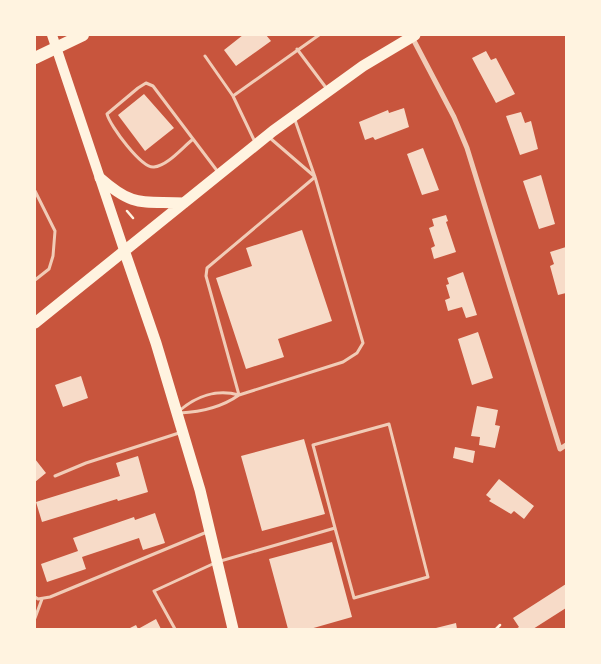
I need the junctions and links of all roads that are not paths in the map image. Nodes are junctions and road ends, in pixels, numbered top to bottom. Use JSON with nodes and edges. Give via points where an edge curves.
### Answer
{"nodes":[{"id":1,"x":52,"y":35,"type":"edge"},
{"id":2,"x":83,"y":35,"type":"edge"},
{"id":3,"x":319,"y":35,"type":"edge"},
{"id":4,"x":407,"y":37,"type":"edge"},
{"id":5,"x":297,"y":49,"type":"junction"},
{"id":6,"x":206,"y":56,"type":"dead end"},
{"id":7,"x":35,"y":58,"type":"edge"},
{"id":8,"x":328,"y":90,"type":"junction"},
{"id":9,"x":233,"y":96,"type":"junction"},
{"id":10,"x":294,"y":116,"type":"junction"},
{"id":11,"x":268,"y":136,"type":"junction"},
{"id":12,"x":192,"y":140,"type":"junction"},
{"id":13,"x":256,"y":144,"type":"junction"},
{"id":14,"x":220,"y":174,"type":"junction"},
{"id":15,"x":315,"y":176,"type":"junction"},
{"id":16,"x":100,"y":178,"type":"junction"},
{"id":17,"x":35,"y":191,"type":"edge"},
{"id":18,"x":184,"y":203,"type":"junction"},
{"id":19,"x":124,"y":250,"type":"junction"},
{"id":20,"x":35,"y":280,"type":"edge"},
{"id":21,"x":35,"y":323,"type":"edge"},
{"id":22,"x":240,"y":395,"type":"junction"},
{"id":23,"x":176,"y":413,"type":"junction"},
{"id":24,"x":182,"y":432,"type":"junction"},
{"id":25,"x":566,"y":445,"type":"edge"},
{"id":26,"x":55,"y":476,"type":"dead end"},
{"id":27,"x":335,"y":528,"type":"junction"},
{"id":28,"x":210,"y":531,"type":"junction"},
{"id":29,"x":217,"y":562,"type":"junction"},
{"id":30,"x":35,"y":597,"type":"edge"},
{"id":31,"x":43,"y":598,"type":"junction"},
{"id":32,"x":35,"y":618,"type":"edge"},
{"id":33,"x":175,"y":629,"type":"edge"},
{"id":34,"x":233,"y":629,"type":"edge"}],
"edges":[{"from":1,"to":16,"type":"main road"},
{"from":2,"to":7,"type":"highway"},
{"from":3,"to":5,"type":"lane"},
{"from":4,"to":8,"type":"main road"},
{"from":4,"to":25,"type":"street","via":[[454,118],[466,148],[560,449]]},
{"from":5,"to":8,"type":"lane"},
{"from":5,"to":9,"type":"lane"},
{"from":6,"to":9,"type":"lane"},
{"from":8,"to":10,"type":"main road"},
{"from":9,"to":13,"type":"lane"},
{"from":10,"to":11,"type":"main road"},
{"from":10,"to":15,"type":"lane"},
{"from":11,"to":13,"type":"main road"},
{"from":11,"to":15,"type":"lane"},
{"from":12,"to":12,"type":"lane","via":[[153,86],[146,83],[107,114],[145,165],[156,167]]},
{"from":12,"to":14,"type":"lane"},
{"from":13,"to":14,"type":"main road"},
{"from":14,"to":18,"type":"main road"},
{"from":15,"to":22,"type":"lane","via":[[207,268],[206,276]]},
{"from":15,"to":22,"type":"lane","via":[[363,344],[357,353],[342,362]]},
{"from":16,"to":18,"type":"main road","via":[[119,195],[134,202]]},
{"from":16,"to":19,"type":"main road"},
{"from":17,"to":20,"type":"lane","via":[[55,231],[49,269]]},
{"from":18,"to":19,"type":"main road"},
{"from":19,"to":21,"type":"main road"},
{"from":19,"to":23,"type":"main road"},
{"from":22,"to":23,"type":"lane","via":[[228,403],[196,412]]},
{"from":22,"to":23,"type":"lane","via":[[226,391],[192,399]]},
{"from":23,"to":24,"type":"main road"},
{"from":24,"to":26,"type":"lane"},
{"from":24,"to":28,"type":"main road"},
{"from":27,"to":27,"type":"lane","via":[[354,598],[428,577],[389,424],[313,445]]},
{"from":27,"to":29,"type":"lane"},
{"from":28,"to":29,"type":"main road"},
{"from":28,"to":31,"type":"lane"},
{"from":29,"to":33,"type":"lane","via":[[154,591]]},
{"from":29,"to":34,"type":"main road"},
{"from":30,"to":31,"type":"lane"},
{"from":31,"to":32,"type":"lane"}]}
